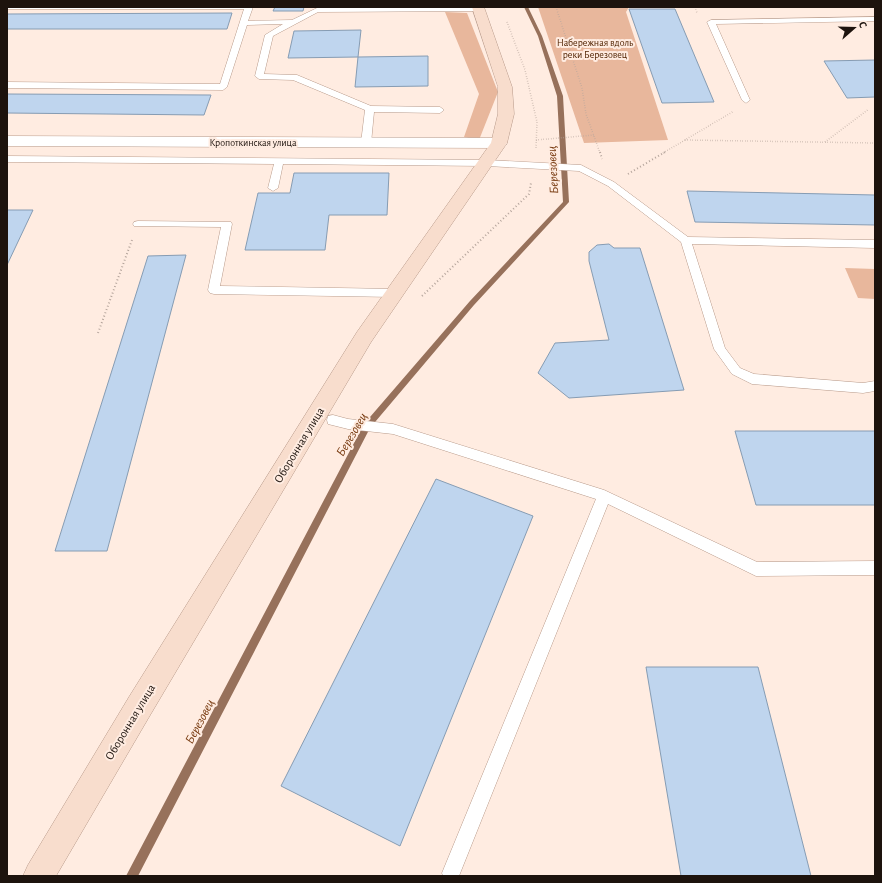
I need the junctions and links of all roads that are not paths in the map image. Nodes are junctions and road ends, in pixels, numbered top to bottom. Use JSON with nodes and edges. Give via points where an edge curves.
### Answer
{"nodes":[{"id":1,"x":7,"y":7,"type":"edge"},
{"id":2,"x":317,"y":8,"type":"edge"},
{"id":3,"x":478,"y":8,"type":"edge"},
{"id":4,"x":875,"y":19,"type":"edge"},
{"id":5,"x":292,"y":22,"type":"junction"},
{"id":6,"x":244,"y":23,"type":"junction"},
{"id":7,"x":7,"y":85,"type":"edge"},
{"id":8,"x":746,"y":100,"type":"dead end"},
{"id":9,"x":370,"y":109,"type":"junction"},
{"id":10,"x":440,"y":110,"type":"dead end"},
{"id":11,"x":7,"y":142,"type":"edge"},
{"id":12,"x":366,"y":143,"type":"junction"},
{"id":13,"x":499,"y":144,"type":"junction"},
{"id":14,"x":7,"y":159,"type":"edge"},
{"id":15,"x":279,"y":161,"type":"junction"},
{"id":16,"x":487,"y":163,"type":"junction"},
{"id":17,"x":273,"y":188,"type":"dead end"},
{"id":18,"x":138,"y":224,"type":"road end"},
{"id":19,"x":686,"y":240,"type":"junction"},
{"id":20,"x":875,"y":244,"type":"edge"},
{"id":21,"x":394,"y":294,"type":"junction"},
{"id":22,"x":875,"y":386,"type":"edge"},
{"id":23,"x":333,"y":420,"type":"dead end"},
{"id":24,"x":604,"y":496,"type":"junction"},
{"id":25,"x":875,"y":568,"type":"edge"},
{"id":26,"x":451,"y":873,"type":"dead end"},
{"id":27,"x":38,"y":876,"type":"edge"}],
"edges":[{"from":1,"to":6,"type":"lane","via":[[249,7]]},
{"from":2,"to":3,"type":"lane"},
{"from":2,"to":5,"type":"lane"},
{"from":3,"to":13,"type":"street","name":"Оборонная улица","via":[[504,87],[506,114]]},
{"from":4,"to":8,"type":"lane","via":[[711,22]]},
{"from":5,"to":6,"type":"lane"},
{"from":5,"to":9,"type":"lane","via":[[269,35],[259,76],[294,77]]},
{"from":6,"to":7,"type":"lane","via":[[223,87]]},
{"from":9,"to":10,"type":"lane"},
{"from":9,"to":12,"type":"lane"},
{"from":11,"to":12,"type":"street","name":"Кропоткинская улица"},
{"from":12,"to":13,"type":"street","name":"Кропоткинская улица"},
{"from":13,"to":16,"type":"street","name":"Оборонная улица"},
{"from":14,"to":15,"type":"lane"},
{"from":15,"to":16,"type":"lane"},
{"from":15,"to":17,"type":"lane"},
{"from":16,"to":19,"type":"lane","via":[[581,168],[611,184]]},
{"from":16,"to":21,"type":"street","name":"Оборонная улица"},
{"from":18,"to":21,"type":"lane","via":[[227,224],[214,290]]},
{"from":19,"to":20,"type":"lane"},
{"from":19,"to":22,"type":"lane","via":[[720,349],[736,371],[752,379],[863,388]]},
{"from":21,"to":27,"type":"street","name":"Оборонная улица","via":[[360,344]]},
{"from":23,"to":24,"type":"lane","via":[[393,429]]},
{"from":24,"to":25,"type":"lane","via":[[756,569]]},
{"from":24,"to":26,"type":"lane"}]}
